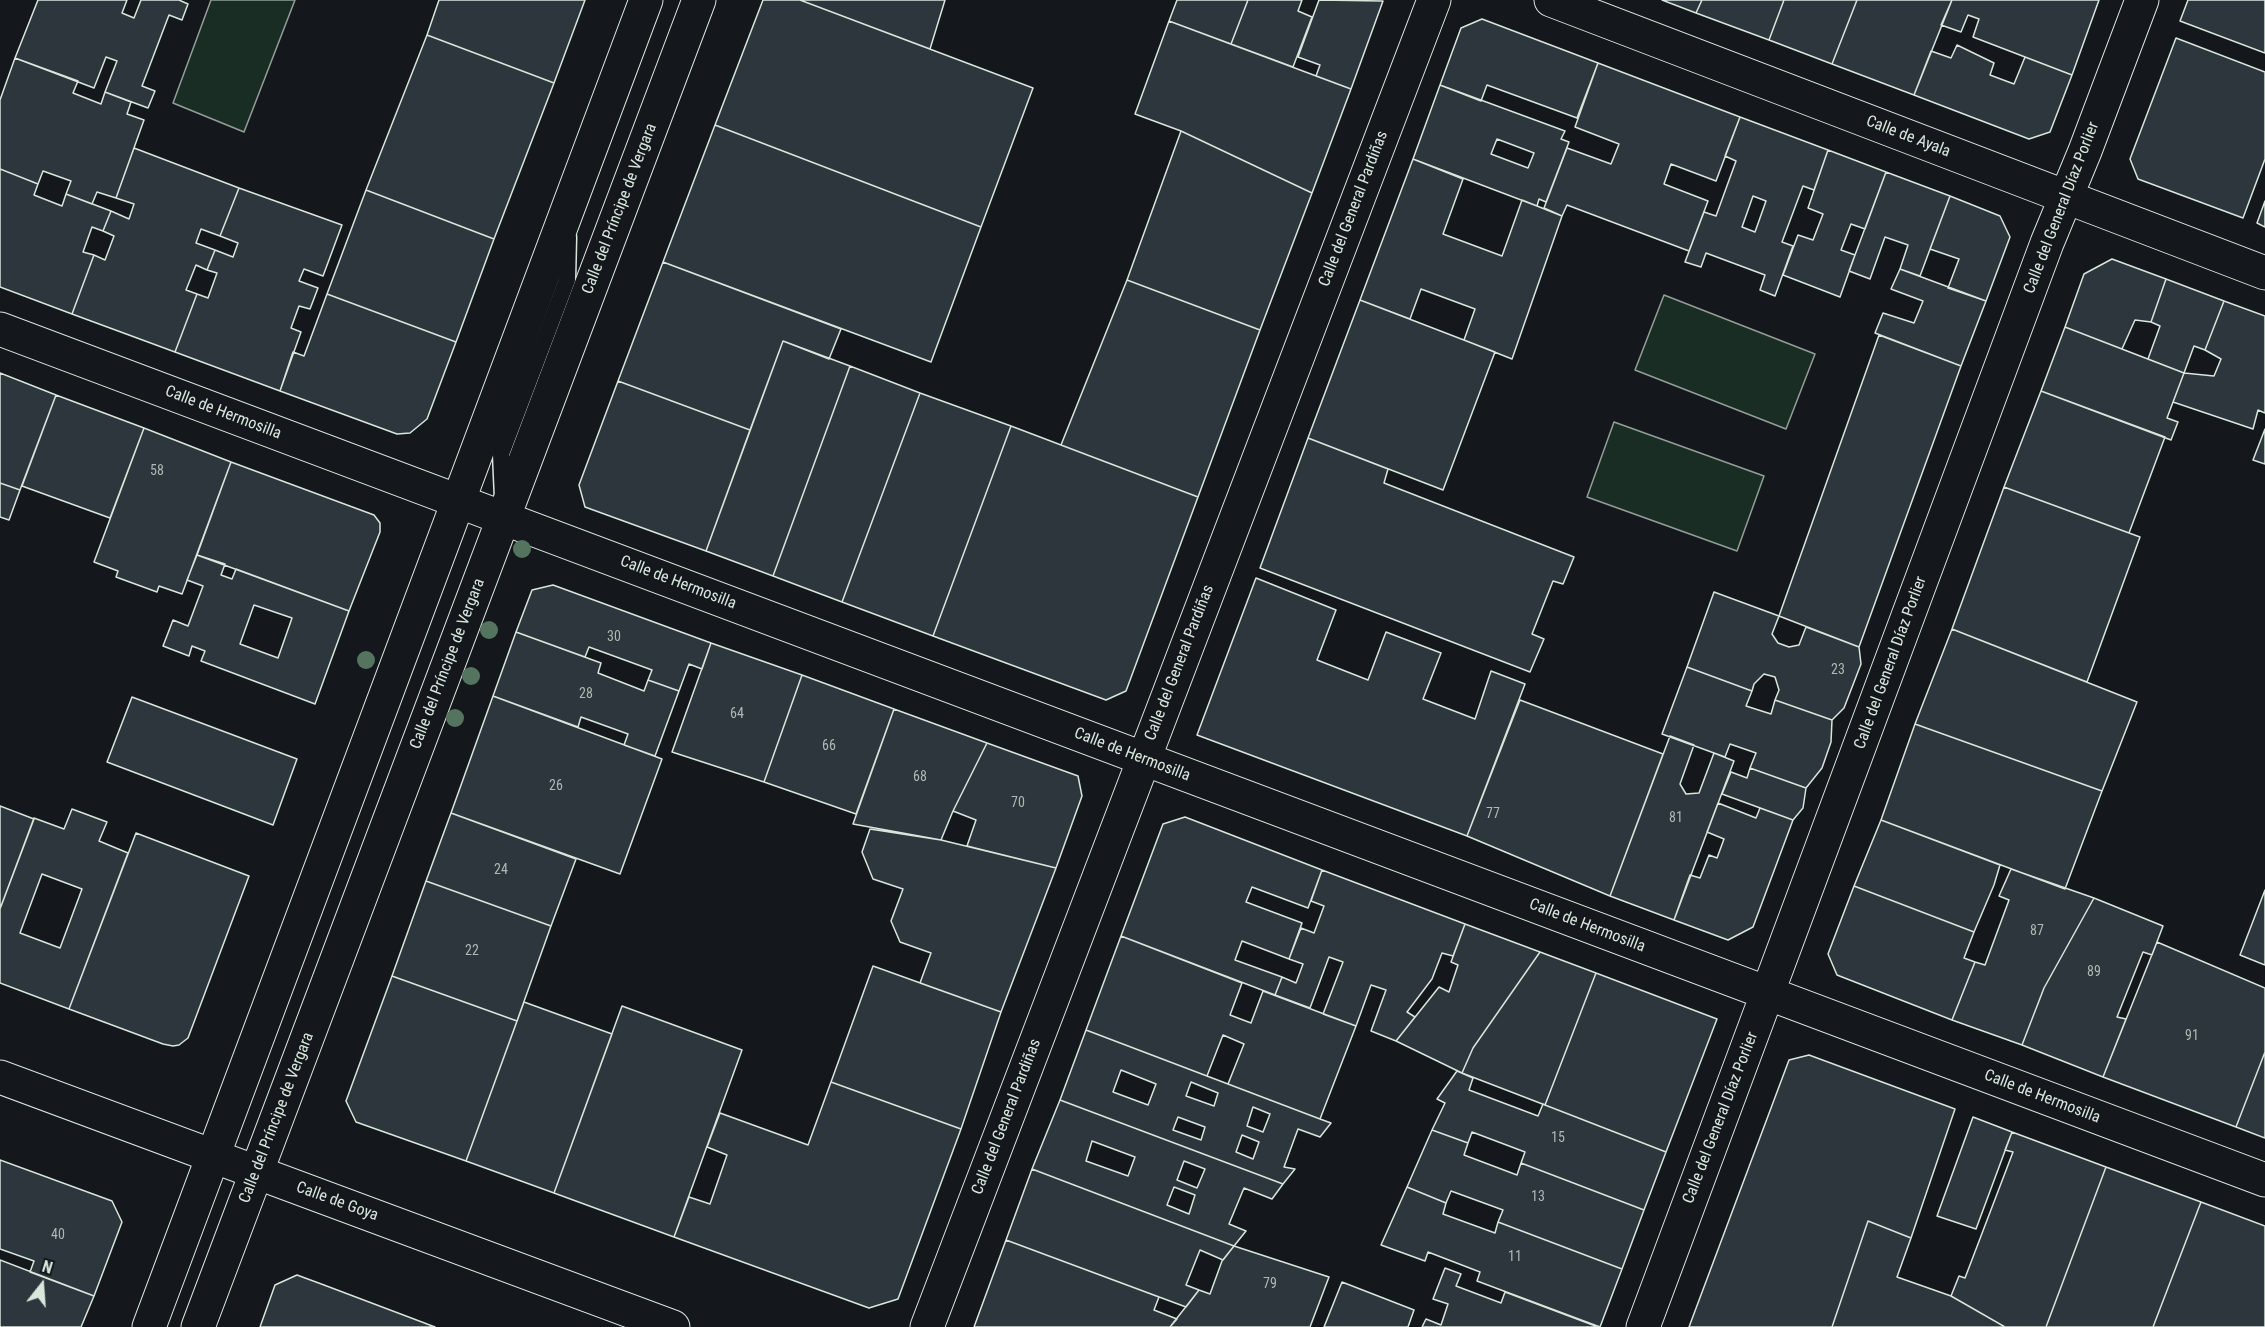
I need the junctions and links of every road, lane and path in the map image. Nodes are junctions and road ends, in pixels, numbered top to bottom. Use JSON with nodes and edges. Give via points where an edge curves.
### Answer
{"nodes":[{"id":1,"x":646,"y":0,"type":"edge"},
{"id":2,"x":699,"y":0,"type":"edge"},
{"id":3,"x":1434,"y":0,"type":"edge"},
{"id":4,"x":1551,"y":0,"type":"edge"},
{"id":5,"x":2142,"y":0,"type":"edge"},
{"id":6,"x":2065,"y":198,"type":"junction"},
{"id":7,"x":568,"y":209,"type":"junction"},
{"id":8,"x":2265,"y":273,"type":"edge"},
{"id":9,"x":0,"y":329,"type":"edge"},
{"id":10,"x":458,"y":501,"type":"junction"},
{"id":11,"x":503,"y":518,"type":"junction"},
{"id":12,"x":1144,"y":759,"type":"junction"},
{"id":13,"x":1768,"y":994,"type":"junction"},
{"id":14,"x":0,"y":1077,"type":"edge"},
{"id":15,"x":213,"y":1155,"type":"junction"},
{"id":16,"x":256,"y":1172,"type":"junction"},
{"id":17,"x":2265,"y":1180,"type":"edge"},
{"id":18,"x":149,"y":1327,"type":"edge"},
{"id":19,"x":198,"y":1327,"type":"edge"},
{"id":20,"x":673,"y":1327,"type":"edge"},
{"id":21,"x":927,"y":1327,"type":"edge"},
{"id":22,"x":1642,"y":1327,"type":"edge"}],
"edges":[{"from":1,"to":7,"type":"street"},
{"from":2,"to":11,"type":"street","name":"Calle del Príncipe de Vergara"},
{"from":3,"to":12,"type":"street","name":"Calle del General Pardiñas"},
{"from":4,"to":6,"type":"street","name":"Calle de Ayala"},
{"from":5,"to":6,"type":"street","name":"Calle del General Díaz Porlier"},
{"from":6,"to":8,"type":"street","name":"Calle de Ayala"},
{"from":6,"to":13,"type":"street","name":"Calle del General Díaz Porlier"},
{"from":7,"to":10,"type":"street"},
{"from":7,"to":11,"type":"lane","via":[[567,280],[501,454]]},
{"from":9,"to":10,"type":"street","name":"Calle de Hermosilla"},
{"from":10,"to":11,"type":"street","name":"Calle de Hermosilla"},
{"from":10,"to":15,"type":"street"},
{"from":11,"to":12,"type":"street","name":"Calle de Hermosilla"},
{"from":11,"to":16,"type":"street","name":"Calle del Príncipe de Vergara"},
{"from":12,"to":13,"type":"street","name":"Calle de Hermosilla"},
{"from":12,"to":21,"type":"street","name":"Calle del General Pardiñas"},
{"from":13,"to":17,"type":"street","name":"Calle de Hermosilla"},
{"from":13,"to":22,"type":"street","name":"Calle del General Díaz Porlier"},
{"from":14,"to":15,"type":"street","name":"Calle de Goya"},
{"from":15,"to":16,"type":"street","name":"Calle de Goya"},
{"from":15,"to":18,"type":"street"},
{"from":16,"to":19,"type":"street","name":"Calle del Príncipe de Vergara"},
{"from":16,"to":20,"type":"street","name":"Calle de Goya"}]}
